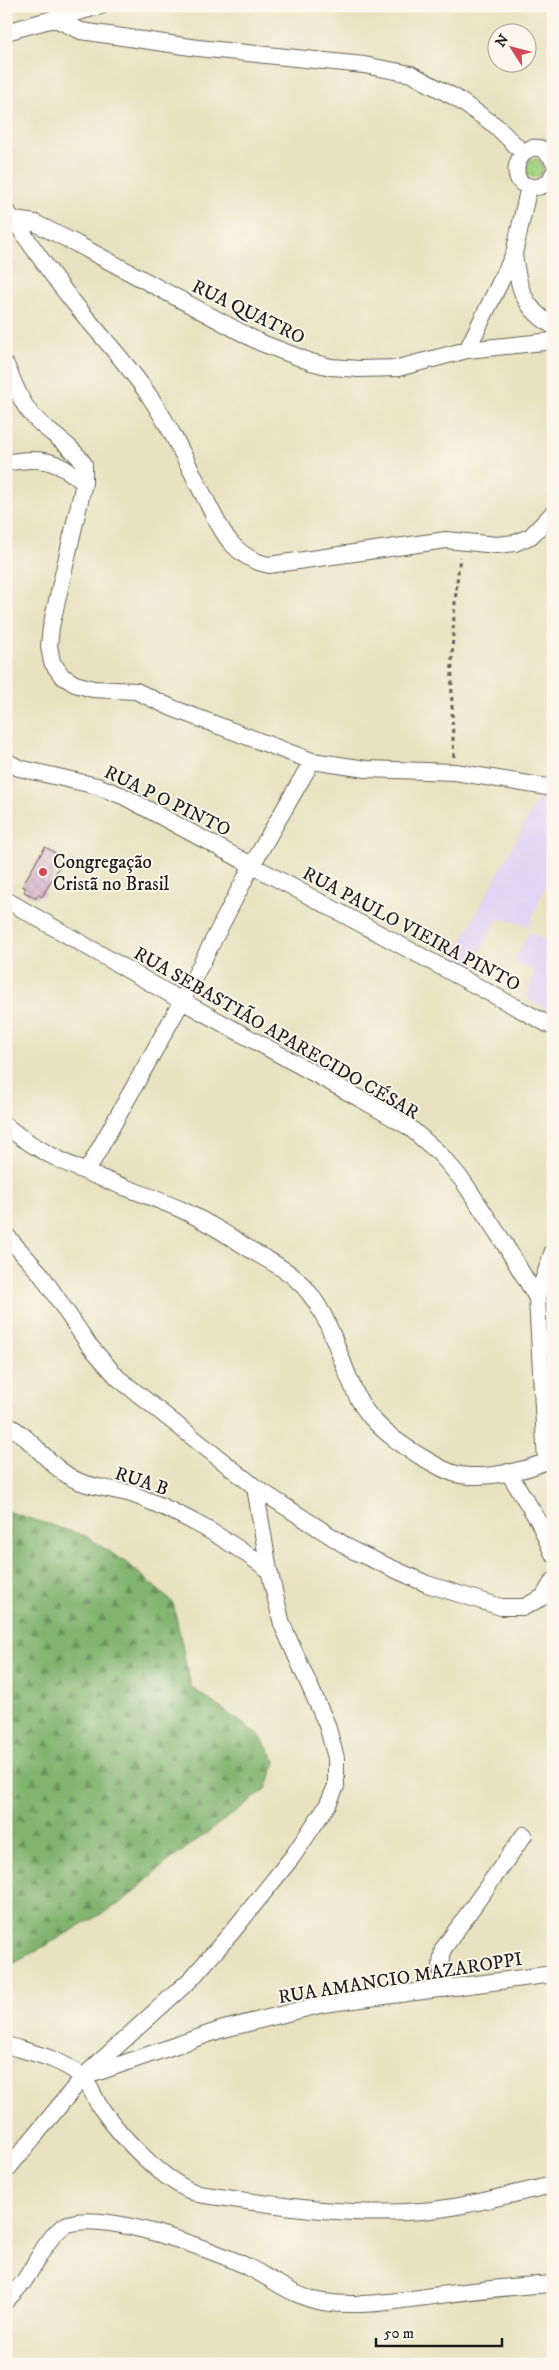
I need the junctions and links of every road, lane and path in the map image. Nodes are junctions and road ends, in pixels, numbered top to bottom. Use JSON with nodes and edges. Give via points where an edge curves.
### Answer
{"nodes":[{"id":1,"x":100,"y":6,"type":"edge"},
{"id":2,"x":55,"y":19,"type":"junction"},
{"id":3,"x":6,"y":32,"type":"edge"},
{"id":4,"x":523,"y":153,"type":"junction"},
{"id":5,"x":553,"y":160,"type":"edge"},
{"id":6,"x":553,"y":174,"type":"edge"},
{"id":7,"x":529,"y":186,"type":"junction"},
{"id":8,"x":10,"y":215,"type":"edge"},
{"id":9,"x":514,"y":254,"type":"junction"},
{"id":10,"x":553,"y":326,"type":"edge"},
{"id":11,"x":553,"y":341,"type":"edge"},
{"id":12,"x":467,"y":350,"type":"junction"},
{"id":13,"x":6,"y":365,"type":"edge"},
{"id":14,"x":6,"y":463,"type":"edge"},
{"id":15,"x":84,"y":483,"type":"junction"},
{"id":16,"x":553,"y":513,"type":"edge"},
{"id":17,"x":462,"y":541,"type":"junction"},
{"id":18,"x":6,"y":761,"type":"edge"},
{"id":19,"x":312,"y":761,"type":"junction"},
{"id":20,"x":455,"y":772,"type":"junction"},
{"id":21,"x":553,"y":788,"type":"edge"},
{"id":22,"x":252,"y":865,"type":"junction"},
{"id":23,"x":6,"y":900,"type":"edge"},
{"id":24,"x":182,"y":1001,"type":"junction"},
{"id":25,"x":553,"y":1027,"type":"edge"},
{"id":26,"x":6,"y":1126,"type":"edge"},
{"id":27,"x":87,"y":1171,"type":"junction"},
{"id":28,"x":6,"y":1235,"type":"edge"},
{"id":29,"x":553,"y":1251,"type":"edge"},
{"id":30,"x":537,"y":1298,"type":"junction"},
{"id":31,"x":6,"y":1424,"type":"edge"},
{"id":32,"x":549,"y":1459,"type":"edge"},
{"id":33,"x":508,"y":1472,"type":"junction"},
{"id":34,"x":255,"y":1488,"type":"junction"},
{"id":35,"x":553,"y":1554,"type":"edge"},
{"id":36,"x":269,"y":1570,"type":"junction"},
{"id":37,"x":553,"y":1581,"type":"edge"},
{"id":38,"x":524,"y":1835,"type":"dead end"},
{"id":39,"x":553,"y":1974,"type":"edge"},
{"id":40,"x":444,"y":1988,"type":"junction"},
{"id":41,"x":6,"y":2045,"type":"edge"},
{"id":42,"x":83,"y":2078,"type":"junction"},
{"id":43,"x":6,"y":2171,"type":"edge"},
{"id":44,"x":553,"y":2185,"type":"edge"},
{"id":45,"x":553,"y":2284,"type":"edge"},
{"id":46,"x":6,"y":2300,"type":"edge"}],
"edges":[{"from":1,"to":2,"type":"street"},
{"from":2,"to":3,"type":"street"},
{"from":2,"to":4,"type":"street","via":[[81,31],[198,48],[364,65],[411,74],[456,98],[496,126]]},
{"from":4,"to":5,"type":"street","via":[[540,149]]},
{"from":4,"to":7,"type":"street","via":[[516,168],[520,179]]},
{"from":6,"to":7,"type":"street","via":[[542,186]]},
{"from":7,"to":9,"type":"street"},
{"from":8,"to":12,"type":"street","name":"RUA QUATRO","via":[[35,223],[259,342],[311,362],[331,367],[398,368]]},
{"from":8,"to":17,"type":"street","via":[[60,286],[150,396],[221,531],[237,550],[253,562],[268,565],[446,540]]},
{"from":9,"to":10,"type":"street","via":[[521,293],[531,309]]},
{"from":9,"to":12,"type":"street"},
{"from":11,"to":12,"type":"street","name":"RUA QUATRO"},
{"from":13,"to":15,"type":"street","via":[[25,406],[84,464]]},
{"from":14,"to":15,"type":"street","via":[[49,460],[60,464]]},
{"from":15,"to":19,"type":"street","via":[[51,628],[49,646],[52,662],[62,676],[75,684],[93,688],[136,690],[172,708]]},
{"from":16,"to":17,"type":"street","via":[[531,536],[515,543],[497,545]]},
{"from":17,"to":20,"type":"path","via":[[453,610],[451,704]]},
{"from":18,"to":22,"type":"street","name":"RUA P O PINTO","via":[[19,768],[97,786],[123,796]]},
{"from":19,"to":20,"type":"street","via":[[366,769]]},
{"from":19,"to":22,"type":"street"},
{"from":20,"to":21,"type":"street"},
{"from":22,"to":24,"type":"street"},
{"from":22,"to":25,"type":"street","name":"RUA PAULO VIEIRA PINTO"},
{"from":23,"to":24,"type":"street","name":"RUA SEBASTIÃO APARECIDO CÉSAR"},
{"from":24,"to":27,"type":"street"},
{"from":24,"to":30,"type":"street","name":"RUA SEBASTIÃO APARECIDO CÉSAR","via":[[409,1127],[440,1154],[463,1181]]},
{"from":26,"to":27,"type":"street","via":[[39,1150]]},
{"from":27,"to":33,"type":"street","via":[[208,1223],[294,1278],[311,1294],[323,1313],[358,1399],[370,1416],[396,1440],[452,1473],[468,1476]]},
{"from":28,"to":34,"type":"street","via":[[40,1273],[89,1345],[118,1378]]},
{"from":29,"to":30,"type":"street"},
{"from":30,"to":32,"type":"street","name":"RUA SEBASTIÃO APARECIDO CÉSAR"},
{"from":31,"to":36,"type":"street","name":"RUA B","via":[[56,1467],[77,1480],[135,1495],[189,1518],[226,1538]]},
{"from":32,"to":33,"type":"street"},
{"from":33,"to":35,"type":"street","via":[[538,1520]]},
{"from":34,"to":36,"type":"street"},
{"from":34,"to":37,"type":"street","via":[[354,1551],[427,1584],[501,1607],[524,1607],[543,1597]]},
{"from":36,"to":42,"type":"street","via":[[282,1624],[327,1725],[336,1758],[336,1786],[328,1804],[293,1856],[232,1932],[192,1978]]},
{"from":38,"to":40,"type":"street","via":[[443,1949],[440,1965]]},
{"from":39,"to":40,"type":"street","name":"RUA AMANCIO MAZAROPPI"},
{"from":40,"to":42,"type":"street","name":"RUA AMANCIO MAZAROPPI","via":[[323,2004],[265,2018],[220,2030]]},
{"from":41,"to":42,"type":"street","via":[[61,2063]]},
{"from":42,"to":43,"type":"street"},
{"from":42,"to":44,"type":"street","via":[[99,2106],[129,2141],[176,2183],[199,2194],[282,2207],[389,2212],[423,2211]]},
{"from":45,"to":46,"type":"street","via":[[505,2286],[386,2302],[322,2302],[299,2295],[250,2267],[195,2243],[97,2220],[76,2220],[50,2240],[23,2282]]}]}
